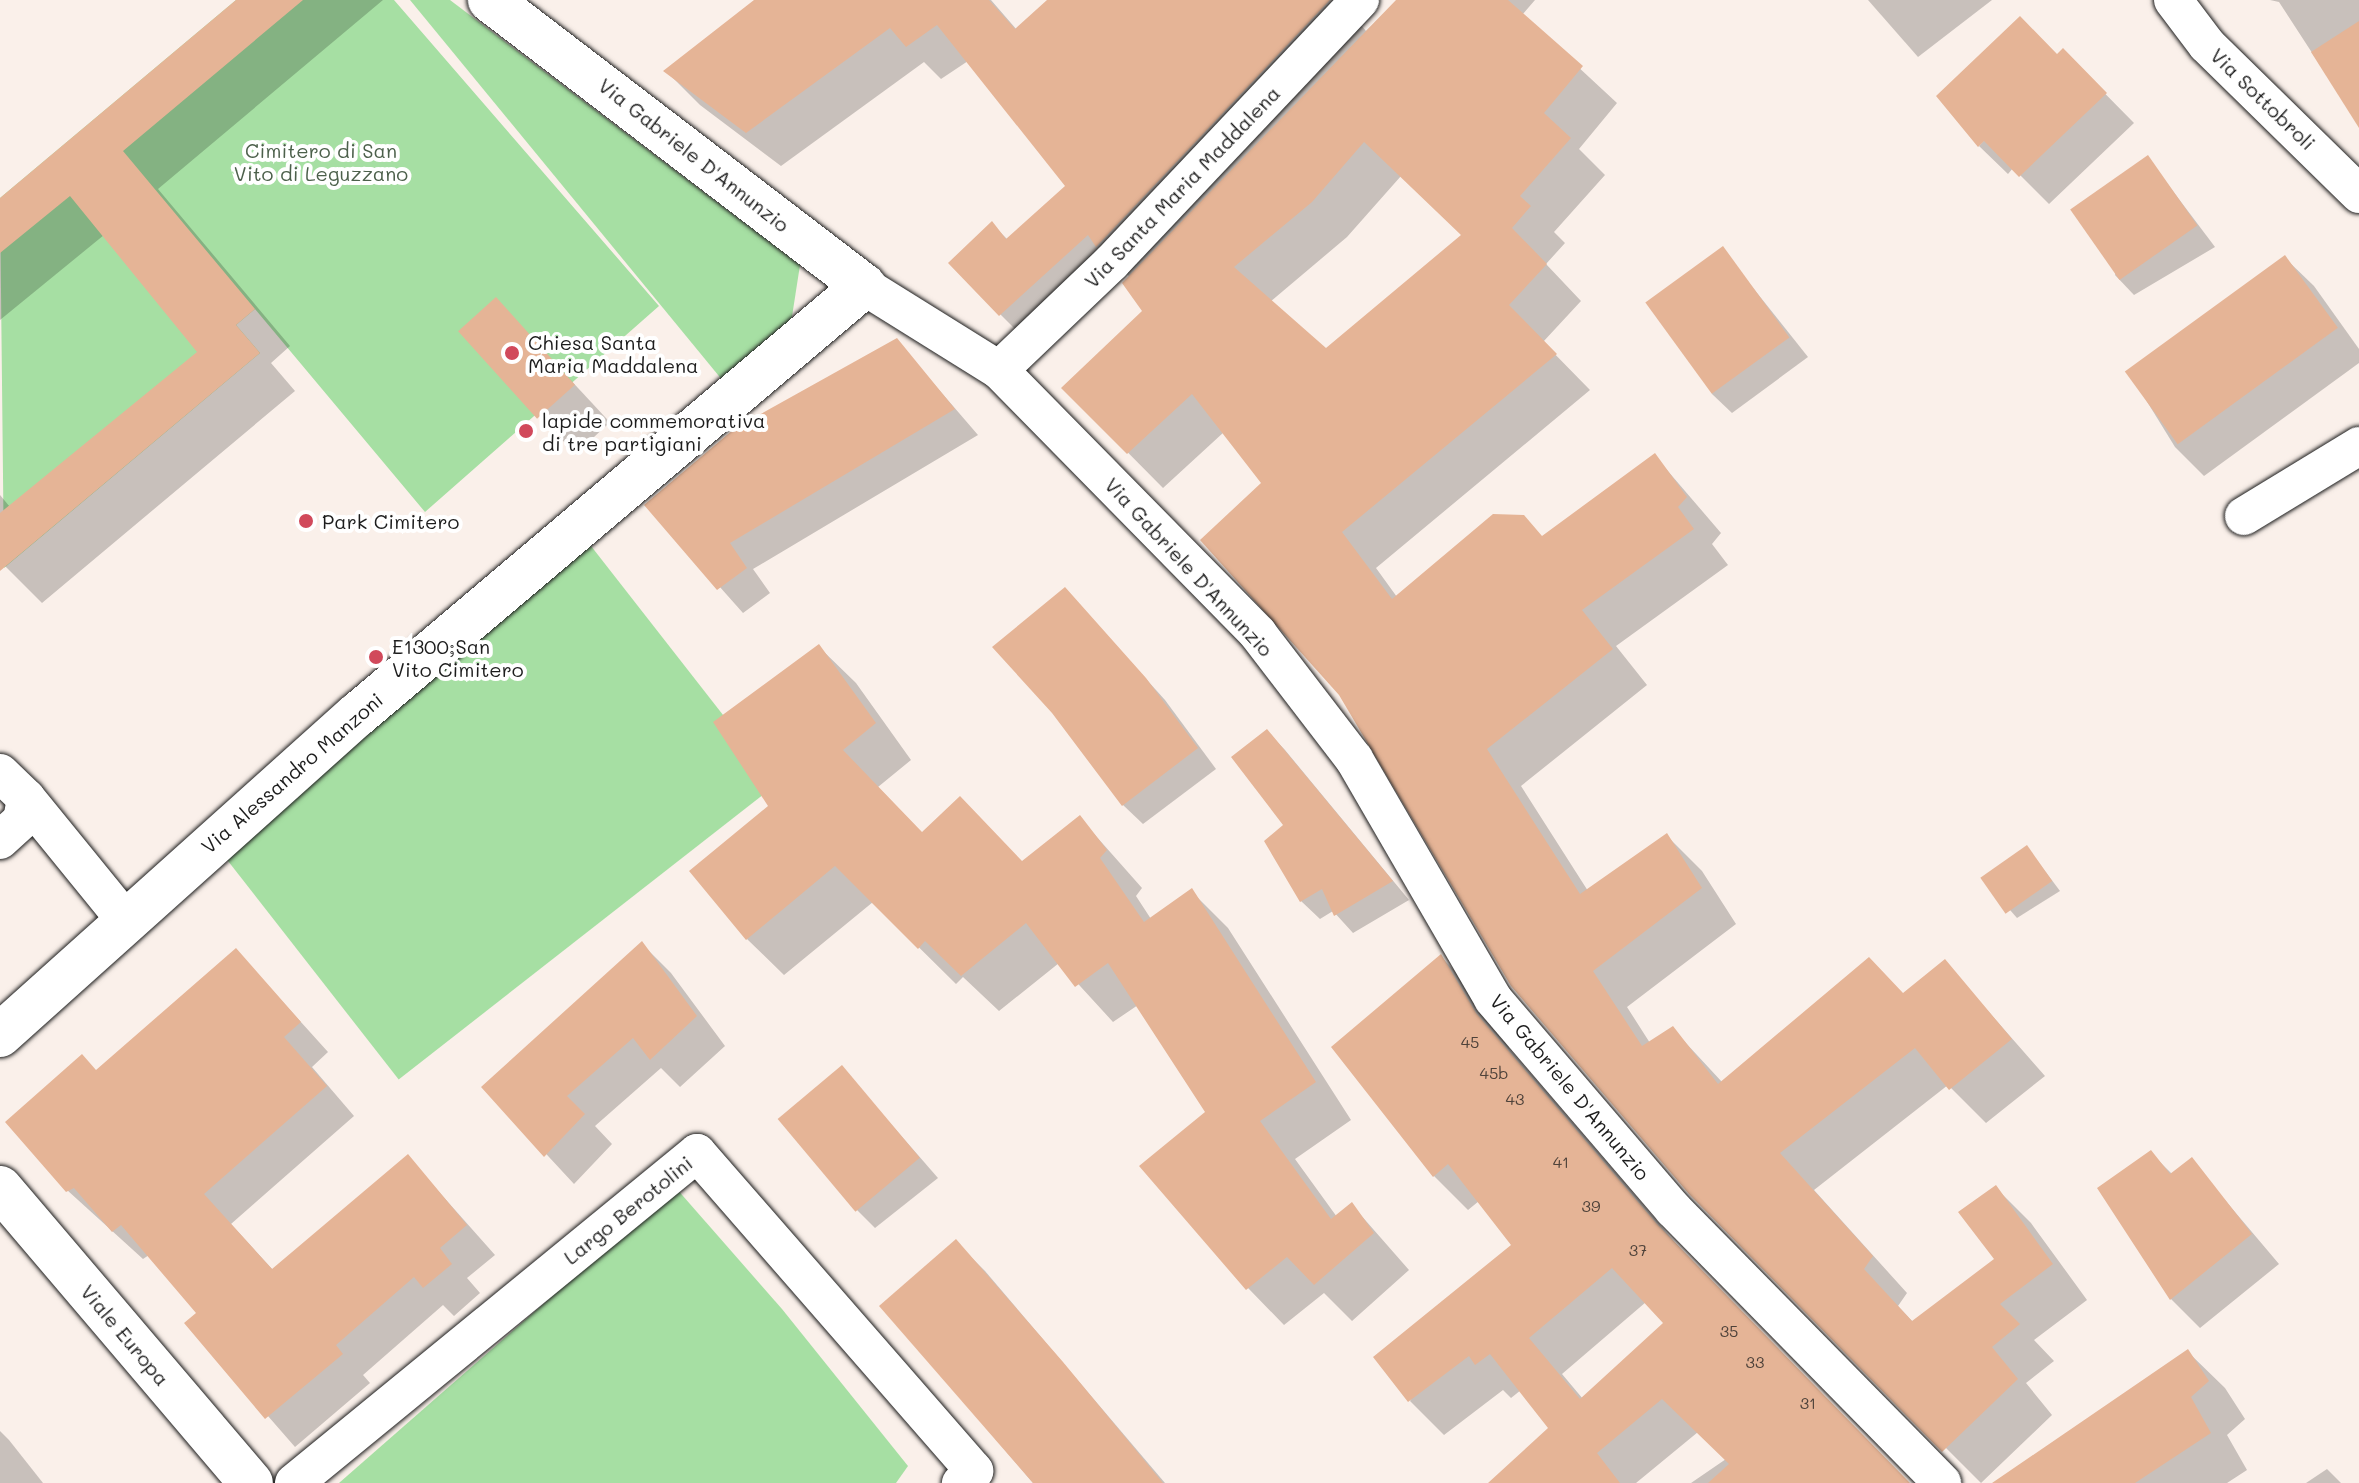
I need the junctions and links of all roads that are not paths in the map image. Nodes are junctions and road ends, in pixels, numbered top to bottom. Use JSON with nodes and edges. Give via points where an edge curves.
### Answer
{"nodes":[{"id":1,"x":490,"y":0,"type":"edge"},
{"id":2,"x":1360,"y":0,"type":"edge"},
{"id":3,"x":2173,"y":0,"type":"edge"},
{"id":4,"x":2359,"y":194,"type":"edge"},
{"id":5,"x":864,"y":286,"type":"junction"},
{"id":6,"x":999,"y":370,"type":"junction"},
{"id":7,"x":2359,"y":446,"type":"edge"},
{"id":8,"x":2244,"y":516,"type":"dead end"},
{"id":9,"x":13,"y":786,"type":"edge"},
{"id":10,"x":0,"y":840,"type":"edge"},
{"id":11,"x":125,"y":920,"type":"junction"},
{"id":12,"x":4,"y":1022,"type":"edge"},
{"id":13,"x":0,"y":1188,"type":"edge"},
{"id":14,"x":251,"y":1483,"type":"edge"},
{"id":15,"x":294,"y":1483,"type":"edge"},
{"id":16,"x":961,"y":1483,"type":"edge"},
{"id":17,"x":1942,"y":1483,"type":"edge"}],
"edges":[{"from":1,"to":5,"type":"main road","name":"Via Gabriele D'Annunzio"},
{"from":2,"to":6,"type":"street","name":"Via Santa Maria Maddalena","via":[[1112,262]]},
{"from":3,"to":4,"type":"street","name":"Via Sottobroli","via":[[2207,45]]},
{"from":5,"to":6,"type":"street","name":"Via Gabriele D'Annunzio"},
{"from":5,"to":11,"type":"main road","name":"Via Alessandro Manzoni","via":[[636,475]]},
{"from":6,"to":17,"type":"street","name":"Via Gabriele D'Annunzio","via":[[1258,634],[1354,759],[1493,999],[1673,1209]]},
{"from":7,"to":8,"type":"street"},
{"from":9,"to":10,"type":"street","via":[[22,820]]},
{"from":9,"to":11,"type":"street"},
{"from":11,"to":12,"type":"main road","name":"Via Alessandro Manzoni"},
{"from":13,"to":14,"type":"main road","name":"Viale Europa"},
{"from":15,"to":16,"type":"street","name":"Largo Berotolini","via":[[697,1153],[974,1471]]}]}
